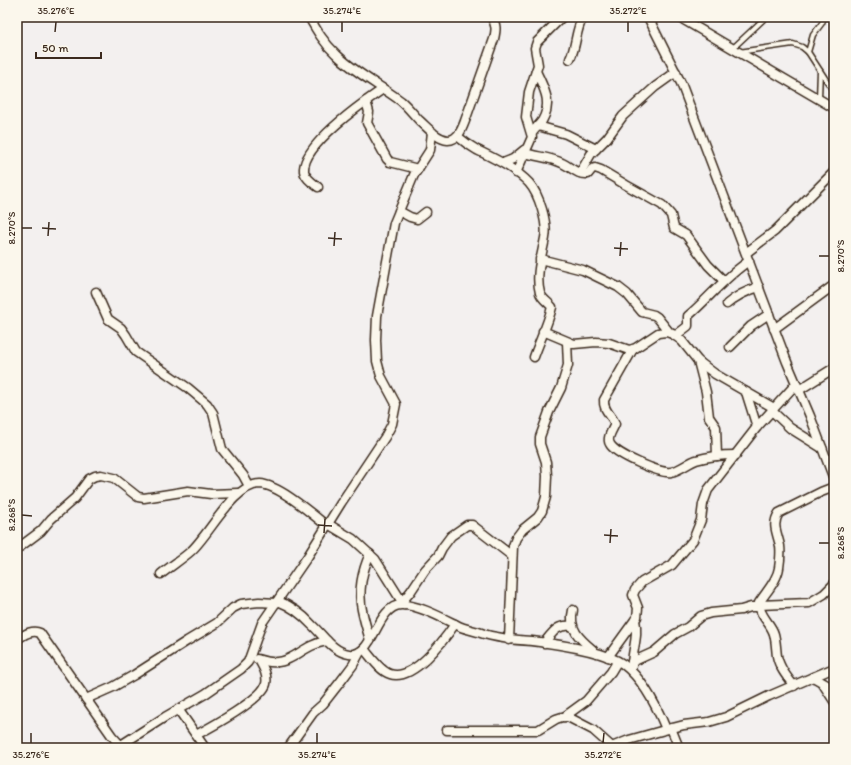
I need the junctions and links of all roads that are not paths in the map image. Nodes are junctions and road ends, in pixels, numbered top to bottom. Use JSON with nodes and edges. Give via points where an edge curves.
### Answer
{"nodes":[{"id":1,"x":309,"y":17,"type":"edge"},
{"id":2,"x":491,"y":17,"type":"edge"},
{"id":3,"x":562,"y":17,"type":"edge"},
{"id":4,"x":583,"y":17,"type":"edge"},
{"id":5,"x":648,"y":17,"type":"edge"},
{"id":6,"x":679,"y":17,"type":"edge"},
{"id":7,"x":766,"y":17,"type":"edge"},
{"id":8,"x":824,"y":17,"type":"edge"},
{"id":9,"x":736,"y":50,"type":"junction"},
{"id":10,"x":808,"y":52,"type":"junction"},
{"id":11,"x":570,"y":59,"type":"dead end"},
{"id":12,"x":536,"y":71,"type":"junction"},
{"id":13,"x":820,"y":71,"type":"junction"},
{"id":14,"x":676,"y":72,"type":"junction"},
{"id":15,"x":383,"y":89,"type":"junction"},
{"id":16,"x":834,"y":92,"type":"edge"},
{"id":17,"x":819,"y":100,"type":"junction"},
{"id":18,"x":366,"y":101,"type":"junction"},
{"id":19,"x":834,"y":108,"type":"edge"},
{"id":20,"x":538,"y":126,"type":"junction"},
{"id":21,"x":432,"y":132,"type":"junction"},
{"id":22,"x":532,"y":133,"type":"junction"},
{"id":23,"x":457,"y":136,"type":"junction"},
{"id":24,"x":527,"y":149,"type":"junction"},
{"id":25,"x":596,"y":149,"type":"junction"},
{"id":26,"x":503,"y":164,"type":"junction"},
{"id":27,"x":418,"y":169,"type":"junction"},
{"id":28,"x":516,"y":172,"type":"junction"},
{"id":29,"x":834,"y":172,"type":"edge"},
{"id":30,"x":580,"y":174,"type":"junction"},
{"id":31,"x":318,"y":187,"type":"dead end"},
{"id":32,"x":399,"y":211,"type":"junction"},
{"id":33,"x":426,"y":212,"type":"dead end"},
{"id":34,"x":747,"y":257,"type":"junction"},
{"id":35,"x":540,"y":259,"type":"junction"},
{"id":36,"x":724,"y":281,"type":"junction"},
{"id":37,"x":834,"y":285,"type":"edge"},
{"id":38,"x":759,"y":287,"type":"junction"},
{"id":39,"x":96,"y":292,"type":"dead end"},
{"id":40,"x":727,"y":304,"type":"dead end"},
{"id":41,"x":769,"y":314,"type":"junction"},
{"id":42,"x":774,"y":329,"type":"junction"},
{"id":43,"x":543,"y":331,"type":"junction"},
{"id":44,"x":673,"y":334,"type":"junction"},
{"id":45,"x":567,"y":342,"type":"junction"},
{"id":46,"x":730,"y":347,"type":"dead end"},
{"id":47,"x":632,"y":349,"type":"junction"},
{"id":48,"x":534,"y":357,"type":"dead end"},
{"id":49,"x":698,"y":361,"type":"junction"},
{"id":50,"x":834,"y":368,"type":"edge"},
{"id":51,"x":798,"y":387,"type":"junction"},
{"id":52,"x":746,"y":392,"type":"junction"},
{"id":53,"x":773,"y":410,"type":"junction"},
{"id":54,"x":756,"y":427,"type":"junction"},
{"id":55,"x":822,"y":448,"type":"junction"},
{"id":56,"x":736,"y":455,"type":"junction"},
{"id":57,"x":717,"y":456,"type":"junction"},
{"id":58,"x":834,"y":479,"type":"edge"},
{"id":59,"x":249,"y":486,"type":"junction"},
{"id":60,"x":834,"y":487,"type":"edge"},
{"id":61,"x":238,"y":493,"type":"junction"},
{"id":62,"x":327,"y":525,"type":"junction"},
{"id":63,"x":17,"y":549,"type":"edge"},
{"id":64,"x":370,"y":554,"type":"junction"},
{"id":65,"x":512,"y":556,"type":"junction"},
{"id":66,"x":161,"y":574,"type":"dead end"},
{"id":67,"x":834,"y":584,"type":"edge"},
{"id":68,"x":277,"y":602,"type":"junction"},
{"id":69,"x":403,"y":604,"type":"junction"},
{"id":70,"x":759,"y":606,"type":"junction"},
{"id":71,"x":573,"y":610,"type":"dead end"},
{"id":72,"x":635,"y":620,"type":"junction"},
{"id":73,"x":455,"y":624,"type":"junction"},
{"id":74,"x":572,"y":626,"type":"junction"},
{"id":75,"x":17,"y":639,"type":"edge"},
{"id":76,"x":327,"y":640,"type":"junction"},
{"id":77,"x":370,"y":640,"type":"junction"},
{"id":78,"x":509,"y":640,"type":"junction"},
{"id":79,"x":544,"y":643,"type":"junction"},
{"id":80,"x":362,"y":651,"type":"junction"},
{"id":81,"x":596,"y":653,"type":"junction"},
{"id":82,"x":250,"y":657,"type":"junction"},
{"id":83,"x":608,"y":657,"type":"junction"},
{"id":84,"x":259,"y":660,"type":"junction"},
{"id":85,"x":617,"y":662,"type":"junction"},
{"id":86,"x":632,"y":662,"type":"junction"},
{"id":87,"x":834,"y":668,"type":"edge"},
{"id":88,"x":632,"y":674,"type":"junction"},
{"id":89,"x":813,"y":678,"type":"junction"},
{"id":90,"x":823,"y":683,"type":"junction"},
{"id":91,"x":794,"y":686,"type":"junction"},
{"id":92,"x":834,"y":689,"type":"edge"},
{"id":93,"x":86,"y":699,"type":"junction"},
{"id":94,"x":834,"y":701,"type":"edge"},
{"id":95,"x":178,"y":710,"type":"junction"},
{"id":96,"x":564,"y":717,"type":"junction"},
{"id":97,"x":669,"y":729,"type":"junction"},
{"id":98,"x":447,"y":730,"type":"dead end"},
{"id":99,"x":196,"y":735,"type":"junction"},
{"id":100,"x":122,"y":747,"type":"edge"},
{"id":101,"x":610,"y":747,"type":"edge"},
{"id":102,"x":205,"y":748,"type":"edge"},
{"id":103,"x":288,"y":748,"type":"edge"},
{"id":104,"x":679,"y":748,"type":"edge"}],
"edges":[{"from":1,"to":15,"type":"street","via":[[324,42],[336,55]]},
{"from":2,"to":23,"type":"street","via":[[496,26],[494,39],[465,121]]},
{"from":3,"to":12,"type":"street","via":[[534,48],[538,62]]},
{"from":4,"to":11,"type":"street"},
{"from":5,"to":14,"type":"street"},
{"from":6,"to":9,"type":"street"},
{"from":7,"to":9,"type":"lane"},
{"from":8,"to":10,"type":"lane","via":[[813,35]]},
{"from":9,"to":10,"type":"lane","via":[[793,44]]},
{"from":9,"to":17,"type":"street"},
{"from":10,"to":13,"type":"lane"},
{"from":12,"to":20,"type":"street","via":[[547,97],[545,113]]},
{"from":12,"to":22,"type":"street","via":[[527,106],[527,124]]},
{"from":13,"to":16,"type":"lane"},
{"from":13,"to":17,"type":"lane"},
{"from":14,"to":25,"type":"street","via":[[655,87],[624,116]]},
{"from":14,"to":34,"type":"street"},
{"from":15,"to":18,"type":"street"},
{"from":15,"to":21,"type":"street","via":[[402,102]]},
{"from":17,"to":19,"type":"street"},
{"from":18,"to":27,"type":"street","via":[[369,112],[367,124],[387,159]]},
{"from":18,"to":31,"type":"street","via":[[338,122],[305,163],[305,175]]},
{"from":20,"to":22,"type":"street"},
{"from":20,"to":25,"type":"street","via":[[566,134]]},
{"from":21,"to":23,"type":"street","via":[[446,140],[452,140]]},
{"from":21,"to":27,"type":"street","via":[[430,150]]},
{"from":22,"to":24,"type":"street"},
{"from":23,"to":26,"type":"street"},
{"from":24,"to":26,"type":"street"},
{"from":24,"to":28,"type":"street"},
{"from":24,"to":30,"type":"street","via":[[537,157],[560,162]]},
{"from":25,"to":30,"type":"street"},
{"from":26,"to":28,"type":"street"},
{"from":27,"to":32,"type":"street"},
{"from":28,"to":35,"type":"street","via":[[535,190],[542,211],[545,236]]},
{"from":29,"to":34,"type":"street"},
{"from":30,"to":36,"type":"street","via":[[588,174],[592,169],[598,169],[662,205],[671,215],[674,228],[686,234],[708,265]]},
{"from":32,"to":33,"type":"street","via":[[417,219]]},
{"from":32,"to":62,"type":"street","via":[[394,223],[384,275],[376,340],[381,376],[396,404],[396,412],[385,438]]},
{"from":34,"to":36,"type":"street"},
{"from":34,"to":38,"type":"street"},
{"from":35,"to":43,"type":"street","via":[[540,291],[552,307]]},
{"from":35,"to":44,"type":"street","via":[[583,270],[618,288],[627,294],[642,312],[657,317]]},
{"from":36,"to":44,"type":"street","via":[[688,316],[688,326]]},
{"from":37,"to":42,"type":"street"},
{"from":38,"to":40,"type":"street","via":[[741,294]]},
{"from":38,"to":41,"type":"street"},
{"from":39,"to":59,"type":"street","via":[[108,319],[121,328],[136,352],[207,404],[222,449]]},
{"from":41,"to":42,"type":"street"},
{"from":41,"to":46,"type":"street","via":[[751,326]]},
{"from":42,"to":51,"type":"street"},
{"from":43,"to":45,"type":"street"},
{"from":43,"to":48,"type":"street"},
{"from":44,"to":47,"type":"street","via":[[658,333]]},
{"from":44,"to":49,"type":"street"},
{"from":45,"to":47,"type":"street","via":[[609,343]]},
{"from":45,"to":65,"type":"street","via":[[568,365],[540,437],[548,476],[542,512],[516,538]]},
{"from":47,"to":57,"type":"street","via":[[604,400],[605,410],[614,419],[615,424],[609,436],[610,445],[638,462],[656,470],[670,472],[695,460]]},
{"from":49,"to":52,"type":"street","via":[[714,374]]},
{"from":49,"to":57,"type":"street","via":[[710,417],[716,427]]},
{"from":50,"to":51,"type":"street"},
{"from":51,"to":53,"type":"street"},
{"from":51,"to":55,"type":"street"},
{"from":52,"to":53,"type":"street"},
{"from":52,"to":54,"type":"street"},
{"from":53,"to":54,"type":"street"},
{"from":53,"to":55,"type":"street","via":[[790,428]]},
{"from":54,"to":56,"type":"street"},
{"from":55,"to":58,"type":"street"},
{"from":56,"to":57,"type":"street"},
{"from":56,"to":72,"type":"street","via":[[708,490],[693,540],[672,565],[642,582],[635,590],[633,595],[638,611]]},
{"from":59,"to":61,"type":"street"},
{"from":59,"to":62,"type":"street","via":[[268,486],[284,494]]},
{"from":60,"to":70,"type":"street","via":[[779,513],[775,525],[780,546],[779,569]]},
{"from":61,"to":63,"type":"street","via":[[211,494],[188,490],[144,498],[114,478],[95,476],[89,479],[75,498],[41,531]]},
{"from":61,"to":66,"type":"street","via":[[191,551]]},
{"from":62,"to":64,"type":"street","via":[[353,539]]},
{"from":62,"to":68,"type":"street"},
{"from":64,"to":69,"type":"street","via":[[383,570]]},
{"from":64,"to":77,"type":"street","via":[[360,595]]},
{"from":65,"to":69,"type":"street","via":[[472,525],[467,525],[451,536]]},
{"from":65,"to":78,"type":"street"},
{"from":67,"to":70,"type":"street","via":[[809,603]]},
{"from":68,"to":76,"type":"street","via":[[290,606]]},
{"from":68,"to":82,"type":"street","via":[[262,623]]},
{"from":68,"to":93,"type":"street","via":[[241,604],[233,608],[217,623],[134,675]]},
{"from":69,"to":73,"type":"street"},
{"from":69,"to":77,"type":"street","via":[[387,611]]},
{"from":70,"to":86,"type":"street","via":[[701,616],[654,652]]},
{"from":70,"to":91,"type":"street","via":[[774,632],[777,658]]},
{"from":71,"to":74,"type":"street"},
{"from":72,"to":83,"type":"street"},
{"from":72,"to":86,"type":"street","via":[[637,631]]},
{"from":73,"to":78,"type":"street"},
{"from":73,"to":80,"type":"street","via":[[422,663],[401,674],[391,675],[383,671]]},
{"from":74,"to":79,"type":"street","via":[[561,626]]},
{"from":74,"to":81,"type":"street","via":[[577,636]]},
{"from":75,"to":93,"type":"street","via":[[32,631],[40,633]]},
{"from":76,"to":80,"type":"street","via":[[343,652],[350,654]]},
{"from":76,"to":84,"type":"street","via":[[310,645],[286,661],[274,663]]},
{"from":77,"to":80,"type":"street"},
{"from":78,"to":79,"type":"street"},
{"from":79,"to":81,"type":"street"},
{"from":80,"to":103,"type":"street"},
{"from":81,"to":83,"type":"street"},
{"from":82,"to":84,"type":"street"},
{"from":82,"to":95,"type":"street","via":[[241,669]]},
{"from":83,"to":85,"type":"street"},
{"from":84,"to":99,"type":"street","via":[[266,674],[267,682],[264,688],[240,708]]},
{"from":85,"to":88,"type":"street","via":[[623,664]]},
{"from":85,"to":96,"type":"street","via":[[586,701]]},
{"from":86,"to":88,"type":"street"},
{"from":87,"to":89,"type":"street"},
{"from":88,"to":97,"type":"street","via":[[650,695]]},
{"from":89,"to":90,"type":"street"},
{"from":89,"to":91,"type":"street"},
{"from":90,"to":92,"type":"street"},
{"from":90,"to":94,"type":"street"},
{"from":91,"to":97,"type":"street","via":[[726,717]]},
{"from":93,"to":100,"type":"street"},
{"from":95,"to":99,"type":"street"},
{"from":95,"to":100,"type":"street"},
{"from":96,"to":98,"type":"street","via":[[538,730]]},
{"from":96,"to":101,"type":"street","via":[[593,730]]},
{"from":97,"to":101,"type":"street"},
{"from":97,"to":104,"type":"street"},
{"from":99,"to":102,"type":"street"}]}
